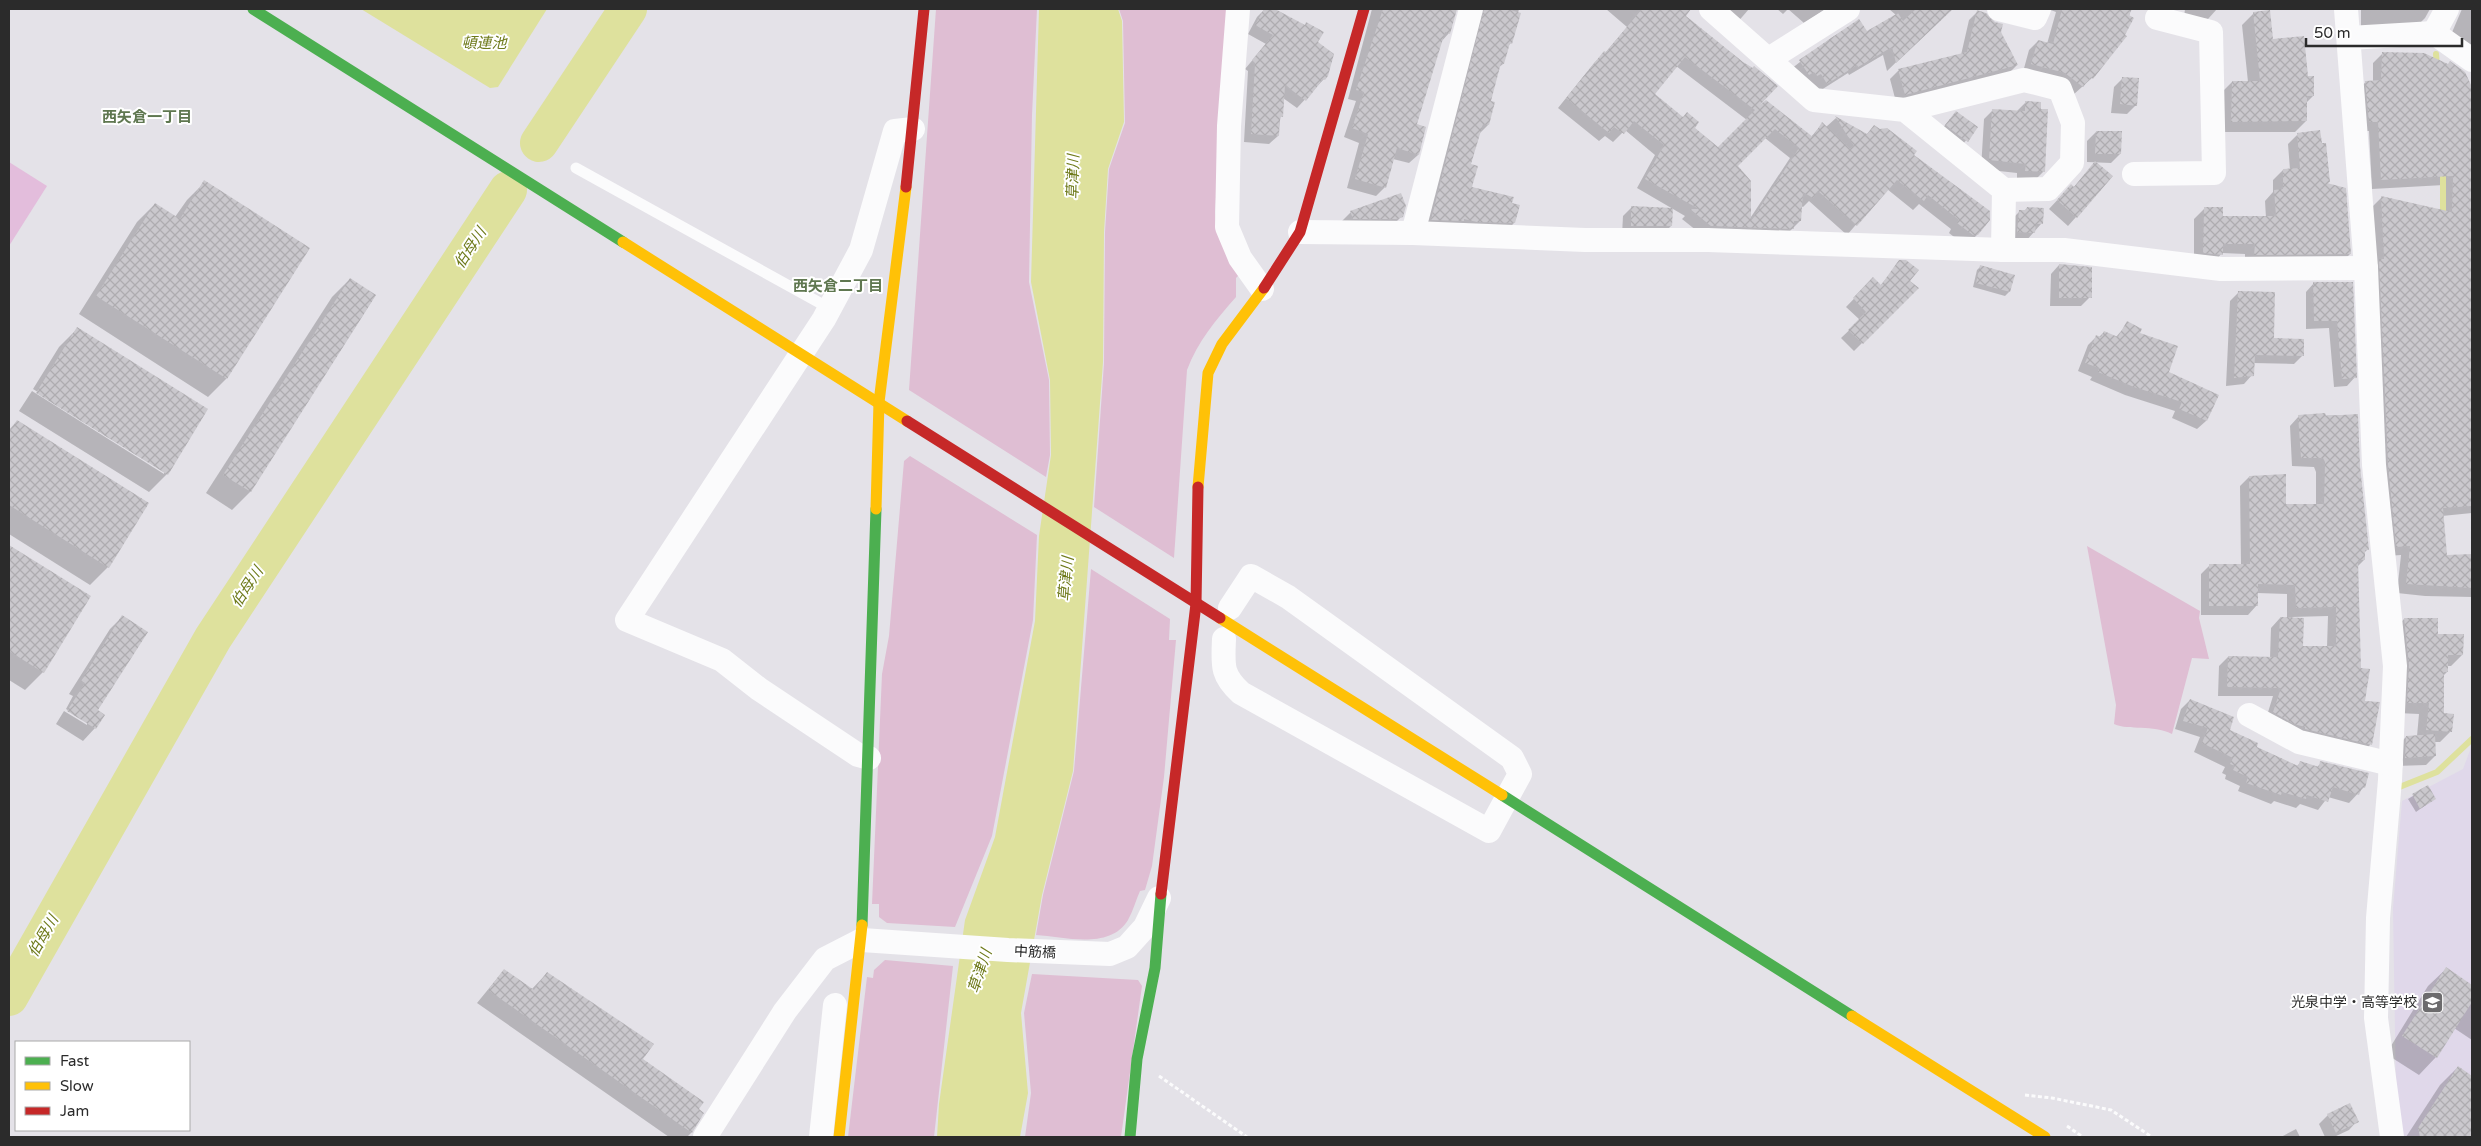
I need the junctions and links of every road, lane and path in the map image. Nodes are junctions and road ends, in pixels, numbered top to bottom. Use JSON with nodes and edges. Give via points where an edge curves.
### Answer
{"nodes":[{"id":1,"x":252,"y":9,"type":"edge"},
{"id":2,"x":912,"y":9,"type":"edge"},
{"id":3,"x":924,"y":9,"type":"edge"},
{"id":4,"x":1238,"y":9,"type":"edge"},
{"id":5,"x":1364,"y":9,"type":"edge"},
{"id":6,"x":1471,"y":9,"type":"edge"},
{"id":7,"x":1712,"y":9,"type":"edge"},
{"id":8,"x":1848,"y":9,"type":"edge"},
{"id":9,"x":1999,"y":9,"type":"edge"},
{"id":10,"x":2039,"y":9,"type":"edge"},
{"id":11,"x":2346,"y":9,"type":"edge"},
{"id":12,"x":2447,"y":9,"type":"edge"},
{"id":13,"x":2156,"y":20,"type":"edge"},
{"id":14,"x":2434,"y":33,"type":"junction"},
{"id":15,"x":2349,"y":38,"type":"junction"},
{"id":16,"x":1769,"y":59,"type":"junction"},
{"id":17,"x":2472,"y":60,"type":"edge"},
{"id":18,"x":1905,"y":110,"type":"junction"},
{"id":19,"x":904,"y":130,"type":"junction"},
{"id":20,"x":576,"y":168,"type":"dead end"},
{"id":21,"x":2134,"y":174,"type":"dead end"},
{"id":22,"x":2004,"y":190,"type":"junction"},
{"id":23,"x":1300,"y":232,"type":"junction"},
{"id":24,"x":1412,"y":233,"type":"junction"},
{"id":25,"x":2003,"y":250,"type":"junction"},
{"id":26,"x":2366,"y":268,"type":"junction"},
{"id":27,"x":1262,"y":289,"type":"junction"},
{"id":28,"x":829,"y":308,"type":"junction"},
{"id":29,"x":879,"y":402,"type":"junction"},
{"id":30,"x":1196,"y":604,"type":"junction"},
{"id":31,"x":1230,"y":608,"type":"dead end"},
{"id":32,"x":1224,"y":639,"type":"dead end"},
{"id":33,"x":2248,"y":715,"type":"dead end"},
{"id":34,"x":864,"y":756,"type":"junction"},
{"id":35,"x":2391,"y":764,"type":"junction"},
{"id":36,"x":1508,"y":799,"type":"junction"},
{"id":37,"x":1162,"y":893,"type":"junction"},
{"id":38,"x":872,"y":941,"type":"junction"},
{"id":39,"x":835,"y":1005,"type":"dead end"},
{"id":40,"x":1158,"y":1075,"type":"dead end"},
{"id":41,"x":2017,"y":1094,"type":"dead end"},
{"id":42,"x":705,"y":1137,"type":"edge"},
{"id":43,"x":821,"y":1137,"type":"edge"},
{"id":44,"x":831,"y":1137,"type":"edge"},
{"id":45,"x":839,"y":1137,"type":"edge"},
{"id":46,"x":1130,"y":1137,"type":"edge"},
{"id":47,"x":1247,"y":1137,"type":"edge"},
{"id":48,"x":2045,"y":1137,"type":"edge"},
{"id":49,"x":2152,"y":1137,"type":"edge"},
{"id":50,"x":2392,"y":1137,"type":"edge"}],
"edges":[{"from":1,"to":29,"type":"street"},
{"from":2,"to":19,"type":"street"},
{"from":3,"to":19,"type":"street"},
{"from":4,"to":27,"type":"street","via":[[1229,126],[1227,227],[1240,258]]},
{"from":5,"to":23,"type":"street"},
{"from":6,"to":24,"type":"street"},
{"from":7,"to":16,"type":"street"},
{"from":8,"to":16,"type":"street"},
{"from":9,"to":10,"type":"street","via":[[2036,18]]},
{"from":11,"to":15,"type":"street"},
{"from":12,"to":14,"type":"street"},
{"from":13,"to":21,"type":"street","via":[[2211,32],[2214,173]]},
{"from":14,"to":15,"type":"street"},
{"from":14,"to":17,"type":"street"},
{"from":15,"to":26,"type":"street"},
{"from":16,"to":18,"type":"street","via":[[1814,100]]},
{"from":18,"to":22,"type":"street"},
{"from":18,"to":22,"type":"street","via":[[2024,80],[2060,89],[2073,124],[2072,163],[2048,189]]},
{"from":19,"to":28,"type":"street","via":[[861,250]]},
{"from":19,"to":29,"type":"street"},
{"from":20,"to":28,"type":"lane"},
{"from":22,"to":25,"type":"street"},
{"from":23,"to":24,"type":"street"},
{"from":23,"to":27,"type":"street"},
{"from":24,"to":25,"type":"street"},
{"from":25,"to":26,"type":"street","via":[[2064,250],[2221,268]]},
{"from":26,"to":35,"type":"street","via":[[2374,464],[2394,666]]},
{"from":27,"to":30,"type":"street","via":[[1222,344],[1208,373],[1198,474]]},
{"from":28,"to":34,"type":"street","via":[[627,620],[722,660],[759,689]]},
{"from":29,"to":30,"type":"street"},
{"from":29,"to":34,"type":"street"},
{"from":30,"to":36,"type":"street"},
{"from":30,"to":37,"type":"street"},
{"from":31,"to":36,"type":"street","via":[[1250,576],[1288,597],[1512,758],[1520,774]]},
{"from":32,"to":36,"type":"street","via":[[1223,668],[1230,683],[1241,693],[1490,830]]},
{"from":33,"to":35,"type":"street","via":[[2298,742]]},
{"from":34,"to":38,"type":"street","via":[[852,908]]},
{"from":35,"to":50,"type":"street","via":[[2378,918],[2376,1018]]},
{"from":36,"to":48,"type":"street"},
{"from":37,"to":38,"type":"street","name":"中筋橋","via":[[1145,927],[1128,947],[1110,954]]},
{"from":37,"to":46,"type":"street","via":[[1155,968],[1137,1059]]},
{"from":38,"to":42,"type":"street","via":[[824,959],[785,1011]]},
{"from":38,"to":44,"type":"street","via":[[848,979]]},
{"from":38,"to":45,"type":"street"},
{"from":39,"to":43,"type":"street"},
{"from":40,"to":47,"type":"path"},
{"from":41,"to":49,"type":"path","via":[[2111,1110]]}]}
